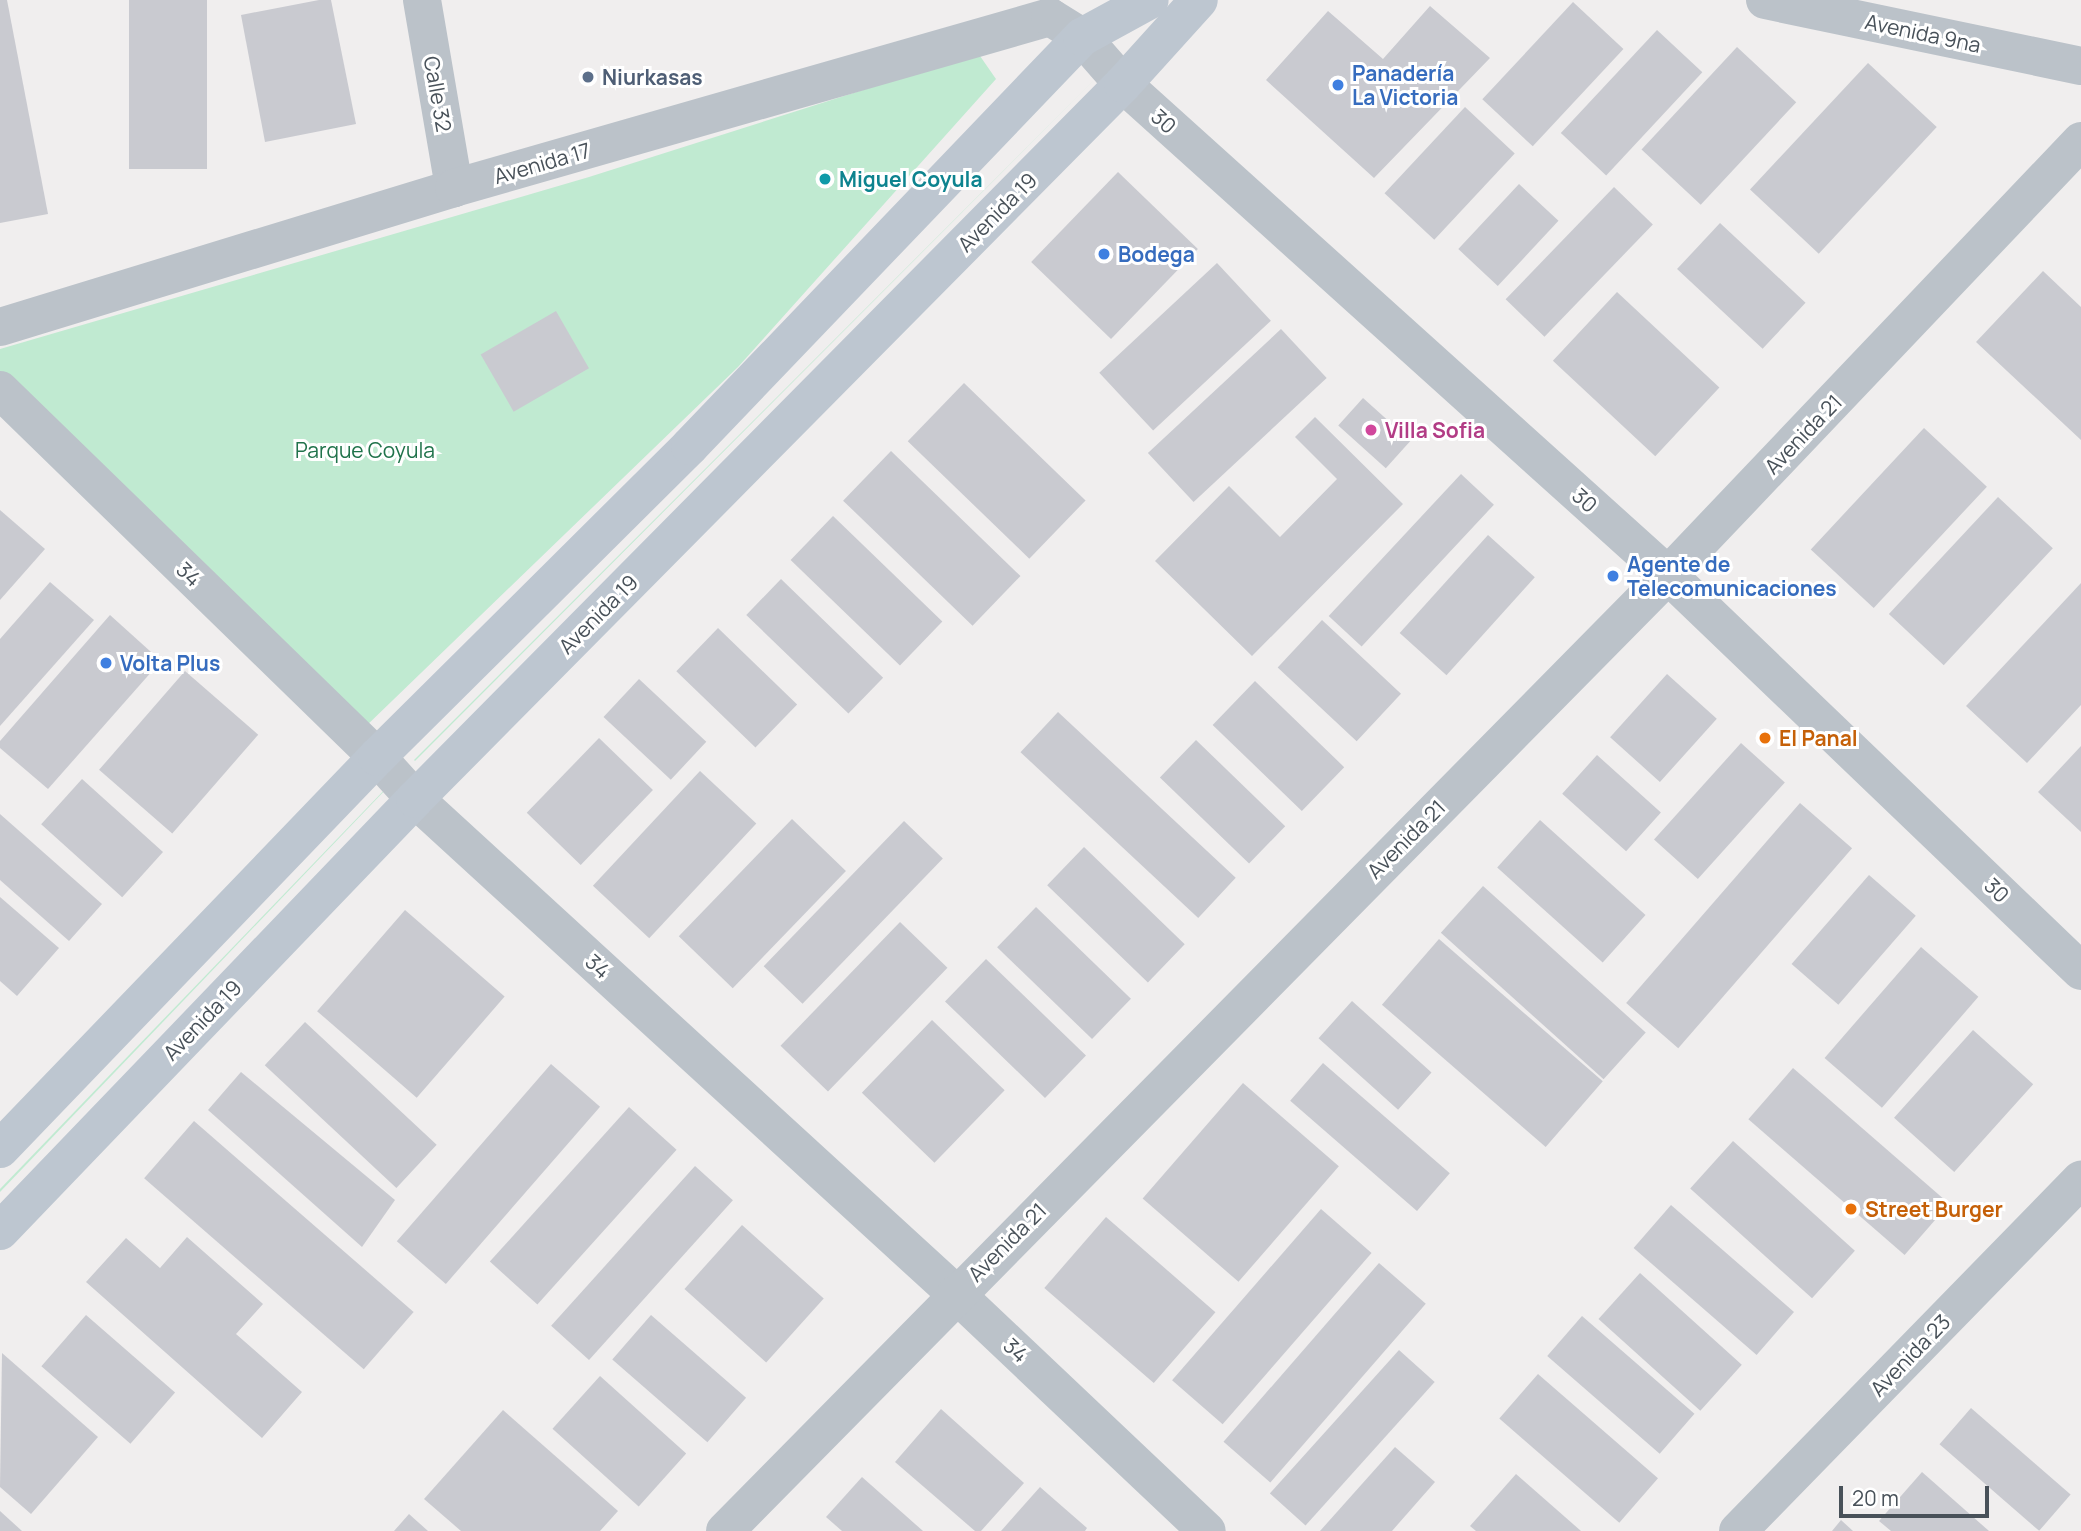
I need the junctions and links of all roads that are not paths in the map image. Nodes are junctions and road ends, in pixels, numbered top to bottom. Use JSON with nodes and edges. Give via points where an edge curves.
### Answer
{"nodes":[{"id":1,"x":422,"y":0,"type":"edge"},
{"id":2,"x":1150,"y":0,"type":"edge"},
{"id":3,"x":1199,"y":0,"type":"edge"},
{"id":4,"x":1765,"y":0,"type":"edge"},
{"id":5,"x":1082,"y":37,"type":"junction"},
{"id":6,"x":2081,"y":66,"type":"edge"},
{"id":7,"x":1124,"y":84,"type":"junction"},
{"id":8,"x":2081,"y":142,"type":"edge"},
{"id":9,"x":454,"y":188,"type":"junction"},
{"id":10,"x":0,"y":327,"type":"edge"},
{"id":11,"x":0,"y":390,"type":"edge"},
{"id":12,"x":1668,"y":575,"type":"junction"},
{"id":13,"x":376,"y":757,"type":"junction"},
{"id":14,"x":415,"y":799,"type":"junction"},
{"id":15,"x":2081,"y":971,"type":"edge"},
{"id":16,"x":0,"y":1149,"type":"edge"},
{"id":17,"x":2081,"y":1179,"type":"edge"},
{"id":18,"x":0,"y":1231,"type":"edge"},
{"id":19,"x":956,"y":1294,"type":"junction"},
{"id":20,"x":725,"y":1531,"type":"edge"},
{"id":21,"x":1207,"y":1531,"type":"edge"},
{"id":22,"x":1738,"y":1531,"type":"edge"}],
"edges":[{"from":1,"to":9,"type":"street","name":"Calle 32"},
{"from":2,"to":5,"type":"main road"},
{"from":3,"to":7,"type":"main road","name":"Avenida 19"},
{"from":4,"to":6,"type":"street","name":"Avenida 9na"},
{"from":5,"to":7,"type":"street","name":"30"},
{"from":5,"to":9,"type":"street","name":"Avenida 17","via":[[1050,17]]},
{"from":5,"to":13,"type":"main road","via":[[717,418]]},
{"from":7,"to":12,"type":"street","name":"30"},
{"from":7,"to":14,"type":"main road","name":"Avenida 19"},
{"from":8,"to":12,"type":"street","name":"Avenida 21"},
{"from":9,"to":10,"type":"street","name":"Avenida 17"},
{"from":11,"to":13,"type":"street","name":"34"},
{"from":12,"to":15,"type":"street","name":"30"},
{"from":12,"to":19,"type":"street","name":"Avenida 21"},
{"from":13,"to":14,"type":"street","name":"34"},
{"from":13,"to":16,"type":"main road"},
{"from":14,"to":18,"type":"main road","name":"Avenida 19"},
{"from":14,"to":19,"type":"street","name":"34"},
{"from":17,"to":22,"type":"street","name":"Avenida 23"},
{"from":19,"to":20,"type":"street","name":"Avenida 21"},
{"from":19,"to":21,"type":"street","name":"34"}]}
